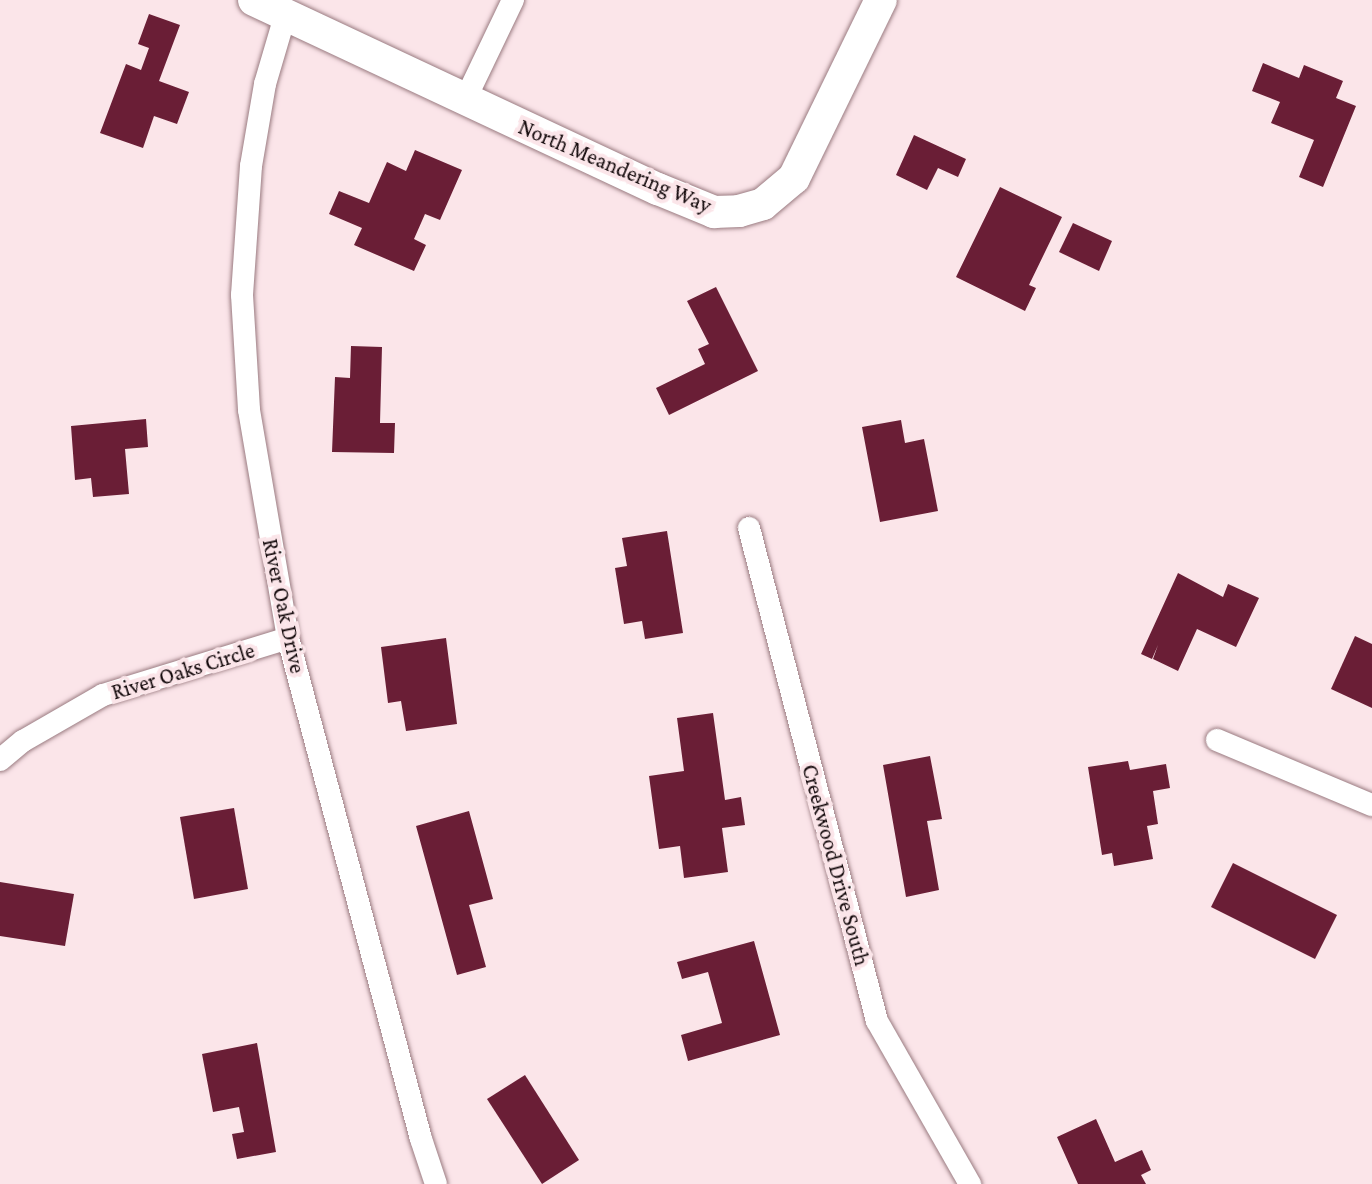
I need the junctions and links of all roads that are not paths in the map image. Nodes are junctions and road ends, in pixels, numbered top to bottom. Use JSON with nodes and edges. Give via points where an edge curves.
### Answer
{"nodes":[{"id":1,"x":254,"y":0,"type":"edge"},
{"id":2,"x":513,"y":0,"type":"edge"},
{"id":3,"x":881,"y":0,"type":"edge"},
{"id":4,"x":285,"y":16,"type":"junction"},
{"id":5,"x":465,"y":100,"type":"junction"},
{"id":6,"x":749,"y":528,"type":"dead end"},
{"id":7,"x":288,"y":638,"type":"junction"},
{"id":8,"x":1217,"y":740,"type":"dead end"},
{"id":9,"x":0,"y":760,"type":"edge"},
{"id":10,"x":1372,"y":805,"type":"edge"},
{"id":11,"x":436,"y":1184,"type":"edge"},
{"id":12,"x":970,"y":1184,"type":"edge"}],
"edges":[{"from":1,"to":4,"type":"street","name":"North Meandering Way"},
{"from":2,"to":5,"type":"street"},
{"from":3,"to":5,"type":"street","name":"North Meandering Way","via":[[794,178],[763,204],[739,211],[714,212]]},
{"from":4,"to":5,"type":"street","name":"North Meandering Way"},
{"from":4,"to":7,"type":"street","name":"River Oak Drive","via":[[265,84],[251,166],[242,295],[249,410]]},
{"from":6,"to":12,"type":"street","name":"Creekwood Drive South","via":[[877,1021]]},
{"from":7,"to":9,"type":"street","name":"River Oaks Circle","via":[[103,695]]},
{"from":7,"to":11,"type":"street","name":"River Oak Drive"},
{"from":8,"to":10,"type":"street"}]}
